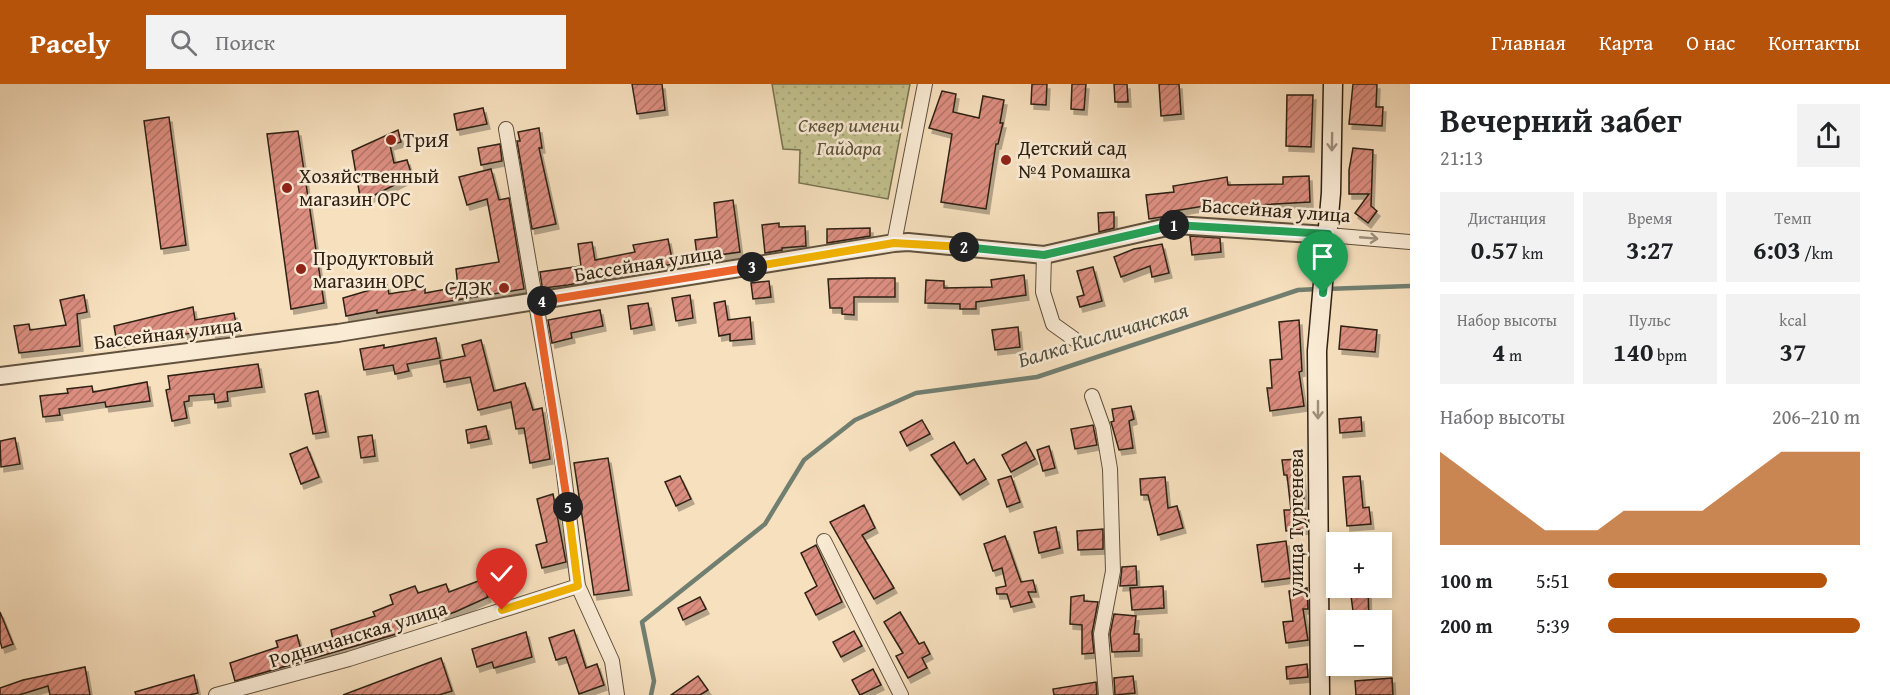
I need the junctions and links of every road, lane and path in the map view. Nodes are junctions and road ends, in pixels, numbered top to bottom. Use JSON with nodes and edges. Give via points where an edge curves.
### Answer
{"nodes":[{"id":1,"x":925,"y":84,"type":"edge"},
{"id":2,"x":1333,"y":84,"type":"edge"},
{"id":3,"x":506,"y":129,"type":"dead end"},
{"id":4,"x":1328,"y":234,"type":"junction"},
{"id":5,"x":1410,"y":242,"type":"edge"},
{"id":6,"x":894,"y":243,"type":"junction"},
{"id":7,"x":1044,"y":255,"type":"junction"},
{"id":8,"x":536,"y":302,"type":"junction"},
{"id":9,"x":1074,"y":339,"type":"dead end"},
{"id":10,"x":0,"y":376,"type":"edge"},
{"id":11,"x":1092,"y":396,"type":"dead end"},
{"id":12,"x":824,"y":542,"type":"dead end"},
{"id":13,"x":578,"y":586,"type":"junction"},
{"id":14,"x":216,"y":695,"type":"edge"},
{"id":15,"x":617,"y":695,"type":"edge"},
{"id":16,"x":901,"y":695,"type":"edge"},
{"id":17,"x":1106,"y":695,"type":"edge"},
{"id":18,"x":1320,"y":695,"type":"edge"}],
"edges":[{"from":1,"to":6,"type":"street"},
{"from":2,"to":4,"type":"main road","one_way":true},
{"from":3,"to":8,"type":"street"},
{"from":4,"to":5,"type":"street","name":"Бассейная улица","one_way":true},
{"from":4,"to":7,"type":"street","name":"Бассейная улица","via":[[1176,225]]},
{"from":4,"to":18,"type":"main road","name":"улица Тургенева","one_way":true,"via":[[1317,351]]},
{"from":6,"to":7,"type":"street","name":"Бассейная улица"},
{"from":6,"to":8,"type":"street","name":"Бассейная улица"},
{"from":7,"to":9,"type":"street","via":[[1043,292],[1053,324]]},
{"from":8,"to":10,"type":"street","name":"Бассейная улица","via":[[338,333]]},
{"from":8,"to":13,"type":"street","via":[[560,443]]},
{"from":11,"to":17,"type":"street","via":[[1103,427],[1110,470],[1113,571],[1101,634]]},
{"from":12,"to":16,"type":"street"},
{"from":13,"to":14,"type":"street","name":"Родничанская улица","via":[[350,659]]},
{"from":13,"to":15,"type":"street","via":[[612,661]]}]}
